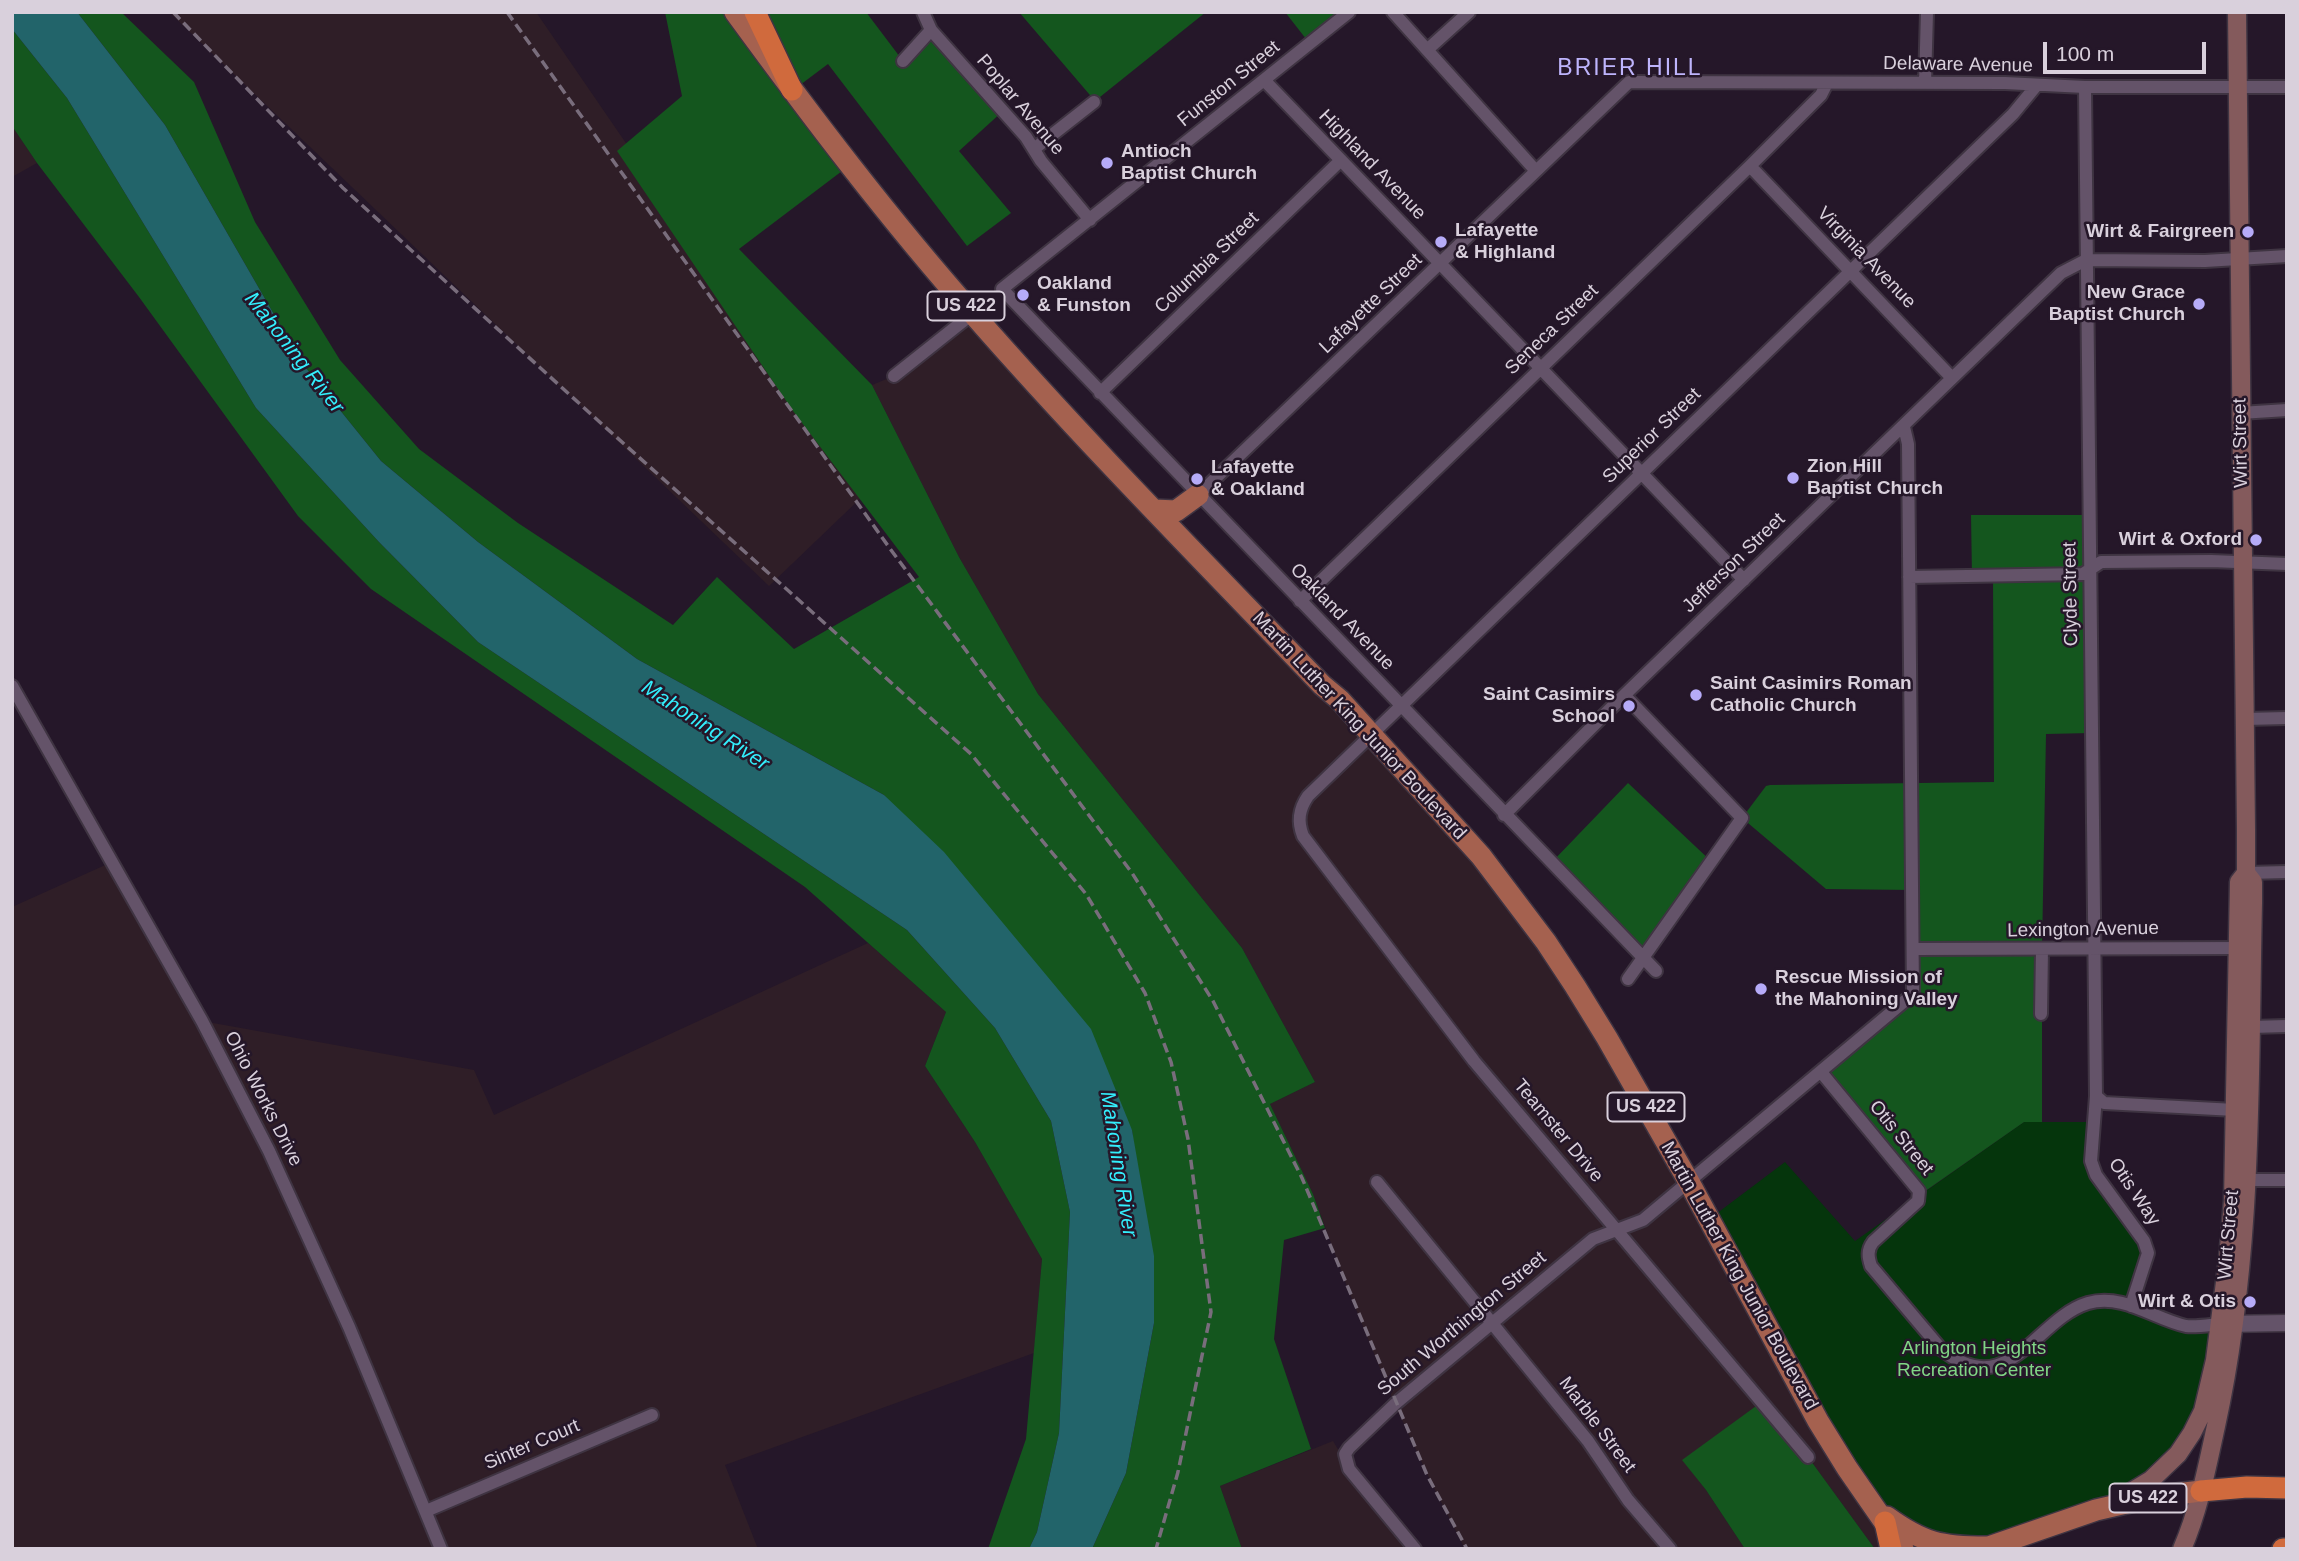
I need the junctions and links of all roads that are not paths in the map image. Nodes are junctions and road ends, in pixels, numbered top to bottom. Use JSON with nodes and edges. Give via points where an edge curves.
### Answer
{"nodes":[{"id":1,"x":735,"y":12,"type":"edge"},
{"id":2,"x":755,"y":12,"type":"edge"},
{"id":3,"x":923,"y":12,"type":"edge"},
{"id":4,"x":1349,"y":12,"type":"edge"},
{"id":5,"x":1394,"y":12,"type":"edge"},
{"id":6,"x":1469,"y":12,"type":"edge"},
{"id":7,"x":1927,"y":12,"type":"edge"},
{"id":8,"x":2237,"y":12,"type":"edge"},
{"id":9,"x":932,"y":30,"type":"junction"},
{"id":10,"x":1426,"y":50,"type":"junction"},
{"id":11,"x":903,"y":61,"type":"dead end"},
{"id":12,"x":1264,"y":80,"type":"junction"},
{"id":13,"x":1629,"y":82,"type":"joint"},
{"id":14,"x":1827,"y":83,"type":"junction"},
{"id":15,"x":1925,"y":83,"type":"junction"},
{"id":16,"x":2036,"y":86,"type":"junction"},
{"id":17,"x":2085,"y":87,"type":"junction"},
{"id":18,"x":2287,"y":87,"type":"edge"},
{"id":19,"x":2237,"y":88,"type":"junction"},
{"id":20,"x":792,"y":90,"type":"junction"},
{"id":21,"x":1094,"y":102,"type":"dead end"},
{"id":22,"x":1034,"y":149,"type":"junction"},
{"id":23,"x":1341,"y":160,"type":"junction"},
{"id":24,"x":1750,"y":166,"type":"junction"},
{"id":25,"x":1536,"y":171,"type":"junction"},
{"id":26,"x":1090,"y":220,"type":"junction"},
{"id":27,"x":2287,"y":256,"type":"edge"},
{"id":28,"x":2239,"y":258,"type":"junction"},
{"id":29,"x":2086,"y":260,"type":"junction"},
{"id":30,"x":1441,"y":264,"type":"junction"},
{"id":31,"x":1851,"y":270,"type":"junction"},
{"id":32,"x":1002,"y":289,"type":"joint"},
{"id":33,"x":972,"y":314,"type":"junction"},
{"id":34,"x":1540,"y":368,"type":"junction"},
{"id":35,"x":894,"y":376,"type":"dead end"},
{"id":36,"x":1952,"y":378,"type":"junction"},
{"id":37,"x":1100,"y":393,"type":"junction"},
{"id":38,"x":2287,"y":410,"type":"edge"},
{"id":39,"x":2240,"y":413,"type":"junction"},
{"id":40,"x":1904,"y":427,"type":"junction"},
{"id":41,"x":1642,"y":473,"type":"junction"},
{"id":42,"x":1198,"y":495,"type":"junction"},
{"id":43,"x":1154,"y":510,"type":"junction"},
{"id":44,"x":2243,"y":563,"type":"junction"},
{"id":45,"x":2287,"y":564,"type":"edge"},
{"id":46,"x":2090,"y":568,"type":"junction"},
{"id":47,"x":1909,"y":577,"type":"junction"},
{"id":48,"x":1744,"y":580,"type":"junction"},
{"id":49,"x":1300,"y":601,"type":"junction"},
{"id":50,"x":12,"y":685,"type":"edge"},
{"id":51,"x":1625,"y":696,"type":"junction"},
{"id":52,"x":1401,"y":706,"type":"junction"},
{"id":53,"x":2287,"y":718,"type":"edge"},
{"id":54,"x":2245,"y":719,"type":"junction"},
{"id":55,"x":1372,"y":735,"type":"junction"},
{"id":56,"x":1504,"y":815,"type":"junction"},
{"id":57,"x":1299,"y":816,"type":"joint"},
{"id":58,"x":2287,"y":872,"type":"edge"},
{"id":59,"x":2246,"y":873,"type":"junction"},
{"id":60,"x":2094,"y":948,"type":"junction"},
{"id":61,"x":2245,"y":948,"type":"junction"},
{"id":62,"x":2042,"y":949,"type":"junction"},
{"id":63,"x":1914,"y":950,"type":"junction"},
{"id":64,"x":1644,"y":958,"type":"junction"},
{"id":65,"x":1656,"y":971,"type":"dead end"},
{"id":66,"x":1629,"y":979,"type":"dead end"},
{"id":67,"x":2041,"y":1014,"type":"dead end"},
{"id":68,"x":2287,"y":1026,"type":"edge"},
{"id":69,"x":2251,"y":1027,"type":"junction"},
{"id":70,"x":1821,"y":1072,"type":"junction"},
{"id":71,"x":2097,"y":1098,"type":"junction"},
{"id":72,"x":2235,"y":1110,"type":"junction"},
{"id":73,"x":2248,"y":1180,"type":"junction"},
{"id":74,"x":2287,"y":1180,"type":"edge"},
{"id":75,"x":1377,"y":1182,"type":"dead end"},
{"id":76,"x":1689,"y":1182,"type":"junction"},
{"id":77,"x":1617,"y":1230,"type":"junction"},
{"id":78,"x":2131,"y":1306,"type":"junction"},
{"id":79,"x":1493,"y":1323,"type":"junction"},
{"id":80,"x":2287,"y":1323,"type":"edge"},
{"id":81,"x":2226,"y":1324,"type":"junction"},
{"id":82,"x":652,"y":1415,"type":"dead end"},
{"id":83,"x":1808,"y":1457,"type":"dead end"},
{"id":84,"x":2287,"y":1488,"type":"edge"},
{"id":85,"x":2201,"y":1491,"type":"junction"},
{"id":86,"x":2096,"y":1510,"type":"junction"},
{"id":87,"x":426,"y":1511,"type":"junction"},
{"id":88,"x":1880,"y":1515,"type":"junction"},
{"id":89,"x":1984,"y":1548,"type":"edge"},
{"id":90,"x":441,"y":1549,"type":"edge"},
{"id":91,"x":1415,"y":1549,"type":"edge"},
{"id":92,"x":1670,"y":1549,"type":"edge"},
{"id":93,"x":1891,"y":1549,"type":"edge"},
{"id":94,"x":1903,"y":1549,"type":"edge"},
{"id":95,"x":2182,"y":1549,"type":"edge"}],
"edges":[{"from":1,"to":20,"type":"main road","name":"Martin Luther King Junior Boulevard","number":"US 422"},
{"from":2,"to":20,"type":"highway"},
{"from":3,"to":9,"type":"street","name":"Poplar Avenue"},
{"from":4,"to":12,"type":"street","name":"Funston Street"},
{"from":5,"to":10,"type":"street"},
{"from":6,"to":10,"type":"street"},
{"from":7,"to":15,"type":"street"},
{"from":8,"to":19,"type":"main road","name":"Wirt Street"},
{"from":9,"to":11,"type":"street"},
{"from":9,"to":22,"type":"street","name":"Poplar Avenue"},
{"from":10,"to":25,"type":"street"},
{"from":12,"to":23,"type":"street","name":"Highland Avenue"},
{"from":12,"to":26,"type":"street","name":"Funston Street"},
{"from":13,"to":14,"type":"street","name":"Delaware Avenue"},
{"from":13,"to":25,"type":"street","name":"Lafayette Street"},
{"from":14,"to":15,"type":"street","name":"Delaware Avenue"},
{"from":14,"to":24,"type":"street","name":"Seneca Street","via":[[1821,95]]},
{"from":15,"to":16,"type":"street","name":"Delaware Avenue"},
{"from":16,"to":17,"type":"street","name":"Delaware Avenue"},
{"from":16,"to":31,"type":"street","name":"Superior Street"},
{"from":17,"to":19,"type":"street","name":"Delaware Avenue"},
{"from":17,"to":29,"type":"street","name":"Clyde Street"},
{"from":18,"to":19,"type":"street","name":"Delaware Avenue"},
{"from":19,"to":28,"type":"main road","name":"Wirt Street"},
{"from":20,"to":33,"type":"main road","name":"Martin Luther King Junior Boulevard","number":"US 422"},
{"from":21,"to":22,"type":"street"},
{"from":22,"to":26,"type":"street","name":"Poplar Avenue"},
{"from":23,"to":30,"type":"street","name":"Highland Avenue"},
{"from":23,"to":37,"type":"street","name":"Columbia Street"},
{"from":24,"to":31,"type":"street","name":"Virginia Avenue"},
{"from":24,"to":34,"type":"street","name":"Seneca Street"},
{"from":25,"to":30,"type":"street","name":"Lafayette Street"},
{"from":26,"to":32,"type":"street","name":"Funston Street"},
{"from":27,"to":28,"type":"street"},
{"from":28,"to":29,"type":"street"},
{"from":28,"to":39,"type":"main road","name":"Wirt Street"},
{"from":29,"to":36,"type":"street","name":"Jefferson Street","via":[[2061,273]]},
{"from":29,"to":46,"type":"street","name":"Clyde Street"},
{"from":30,"to":34,"type":"street","name":"Highland Avenue"},
{"from":30,"to":42,"type":"street","name":"Lafayette Street"},
{"from":31,"to":36,"type":"street","name":"Virginia Avenue"},
{"from":31,"to":41,"type":"street","name":"Superior Street"},
{"from":32,"to":37,"type":"street","name":"Oakland Avenue"},
{"from":33,"to":35,"type":"street"},
{"from":33,"to":43,"type":"main road","name":"Martin Luther King Junior Boulevard","number":"US 422"},
{"from":34,"to":41,"type":"street","name":"Highland Avenue"},
{"from":34,"to":49,"type":"street","name":"Seneca Street"},
{"from":36,"to":40,"type":"street","name":"Jefferson Street"},
{"from":37,"to":42,"type":"street","name":"Oakland Avenue"},
{"from":38,"to":39,"type":"street"},
{"from":39,"to":44,"type":"main road","name":"Wirt Street"},
{"from":40,"to":47,"type":"street","name":"South Worthington Street"},
{"from":40,"to":48,"type":"street","name":"Jefferson Street"},
{"from":41,"to":48,"type":"street","name":"Highland Avenue"},
{"from":41,"to":52,"type":"street","name":"Superior Street"},
{"from":42,"to":43,"type":"main road","via":[[1176,511]]},
{"from":42,"to":49,"type":"street","name":"Oakland Avenue"},
{"from":43,"to":55,"type":"main road","name":"Martin Luther King Junior Boulevard","number":"US 422"},
{"from":44,"to":45,"type":"street"},
{"from":44,"to":46,"type":"street","via":[[2101,562]]},
{"from":44,"to":54,"type":"main road","name":"Wirt Street"},
{"from":46,"to":47,"type":"street","via":[[2083,575]]},
{"from":46,"to":60,"type":"street","name":"Clyde Street"},
{"from":47,"to":63,"type":"street","name":"South Worthington Street"},
{"from":48,"to":51,"type":"street","name":"Jefferson Street"},
{"from":49,"to":52,"type":"street","name":"Oakland Avenue"},
{"from":50,"to":87,"type":"street","name":"Ohio Works Drive","via":[[202,1021],[269,1152]]},
{"from":51,"to":56,"type":"street","name":"Jefferson Street"},
{"from":51,"to":64,"type":"street","via":[[1742,818]]},
{"from":52,"to":55,"type":"street","name":"Superior Street"},
{"from":52,"to":56,"type":"street","name":"Oakland Avenue"},
{"from":53,"to":54,"type":"street"},
{"from":54,"to":59,"type":"main road","name":"Wirt Street"},
{"from":55,"to":57,"type":"street","name":"Superior Street","via":[[1308,796]]},
{"from":55,"to":76,"type":"main road","name":"Martin Luther King Junior Boulevard","number":"US 422","via":[[1457,828],[1546,942]]},
{"from":56,"to":64,"type":"street","name":"Oakland Avenue"},
{"from":57,"to":77,"type":"street","name":"Teamster Drive","via":[[1303,836],[1425,999]]},
{"from":58,"to":59,"type":"street"},
{"from":59,"to":61,"type":"main road","name":"Wirt Street","via":[[2253,882]]},
{"from":60,"to":61,"type":"street","name":"Lexington Avenue"},
{"from":60,"to":62,"type":"street","name":"Lexington Avenue"},
{"from":60,"to":71,"type":"street","name":"Clyde Street"},
{"from":61,"to":69,"type":"main road","name":"Wirt Street"},
{"from":61,"to":72,"type":"main road","name":"Wirt Street"},
{"from":62,"to":63,"type":"street","name":"Lexington Avenue"},
{"from":62,"to":67,"type":"street"},
{"from":63,"to":70,"type":"street","name":"South Worthington Street","via":[[1913,994]]},
{"from":64,"to":65,"type":"street","name":"Oakland Avenue"},
{"from":64,"to":66,"type":"street"},
{"from":68,"to":69,"type":"street"},
{"from":69,"to":73,"type":"main road","name":"Wirt Street"},
{"from":70,"to":76,"type":"street","name":"South Worthington Street"},
{"from":70,"to":78,"type":"street","name":"Otis Street","via":[[1919,1191],[1918,1201],[1873,1242],[1868,1258],[1941,1349],[1970,1365],[1997,1364],[2017,1356],[2081,1306],[2108,1301]]},
{"from":71,"to":72,"type":"street","via":[[2105,1103]]},
{"from":71,"to":78,"type":"street","name":"Otis Way","via":[[2091,1161],[2148,1253]]},
{"from":72,"to":81,"type":"main road","name":"Wirt Street"},
{"from":73,"to":74,"type":"street"},
{"from":73,"to":81,"type":"main road","name":"Wirt Street","via":[[2242,1261]]},
{"from":75,"to":79,"type":"street","name":"Marble Street"},
{"from":76,"to":77,"type":"street","name":"South Worthington Street","via":[[1643,1220]]},
{"from":76,"to":88,"type":"main road","name":"Martin Luther King Junior Boulevard","number":"US 422","via":[[1818,1421]]},
{"from":77,"to":79,"type":"street","name":"South Worthington Street","via":[[1592,1239]]},
{"from":77,"to":83,"type":"street","name":"Teamster Drive"},
{"from":78,"to":81,"type":"street","name":"Otis Street","via":[[2188,1326]]},
{"from":79,"to":91,"type":"street","name":"South Worthington Street","via":[[1395,1405],[1345,1454],[1349,1469]]},
{"from":79,"to":92,"type":"street","name":"Marble Street"},
{"from":80,"to":81,"type":"street"},
{"from":81,"to":85,"type":"main road","name":"Wirt Street","via":[[2224,1391]]},
{"from":81,"to":86,"type":"main road","name":"Wirt Street","via":[[2206,1401],[2192,1433],[2162,1471],[2139,1489]]},
{"from":82,"to":87,"type":"street","name":"Sinter Court"},
{"from":84,"to":85,"type":"highway","number":"US 422"},
{"from":85,"to":86,"type":"main road","number":"US 422"},
{"from":85,"to":95,"type":"main road","name":"Wirt Street"},
{"from":86,"to":89,"type":"main road","name":"Wirt Street","number":"US 422"},
{"from":87,"to":90,"type":"street","name":"Ohio Works Drive"},
{"from":88,"to":89,"type":"main road","number":"US 422","via":[[1931,1542]]},
{"from":88,"to":93,"type":"highway"},
{"from":88,"to":94,"type":"main road","name":"Martin Luther King Junior Boulevard","number":"US 422"}]}
